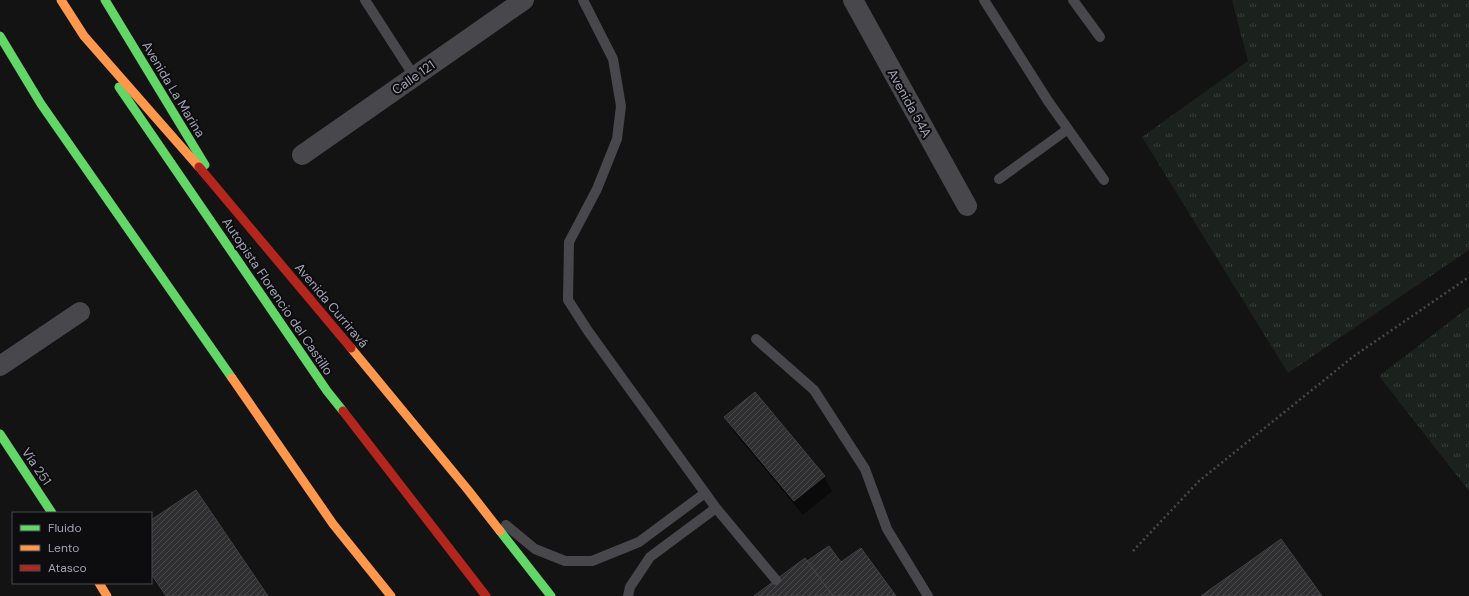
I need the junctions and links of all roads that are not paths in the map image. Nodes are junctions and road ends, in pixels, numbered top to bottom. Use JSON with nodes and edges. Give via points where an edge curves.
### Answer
{"nodes":[{"id":1,"x":61,"y":0,"type":"edge"},
{"id":2,"x":105,"y":0,"type":"edge"},
{"id":3,"x":365,"y":0,"type":"edge"},
{"id":4,"x":524,"y":0,"type":"edge"},
{"id":5,"x":584,"y":0,"type":"edge"},
{"id":6,"x":853,"y":0,"type":"edge"},
{"id":7,"x":984,"y":0,"type":"edge"},
{"id":8,"x":1073,"y":0,"type":"edge"},
{"id":9,"x":0,"y":36,"type":"edge"},
{"id":10,"x":84,"y":36,"type":"junction"},
{"id":11,"x":1100,"y":37,"type":"dead end"},
{"id":12,"x":414,"y":76,"type":"junction"},
{"id":13,"x":1068,"y":129,"type":"junction"},
{"id":14,"x":302,"y":154,"type":"dead end"},
{"id":15,"x":999,"y":179,"type":"dead end"},
{"id":16,"x":1104,"y":180,"type":"dead end"},
{"id":17,"x":221,"y":192,"type":"junction"},
{"id":18,"x":967,"y":206,"type":"dead end"},
{"id":19,"x":80,"y":312,"type":"dead end"},
{"id":20,"x":756,"y":339,"type":"dead end"},
{"id":21,"x":0,"y":366,"type":"edge"},
{"id":22,"x":0,"y":434,"type":"edge"},
{"id":23,"x":468,"y":490,"type":"junction"},
{"id":24,"x":705,"y":493,"type":"junction"},
{"id":25,"x":716,"y":508,"type":"junction"},
{"id":26,"x":51,"y":512,"type":"edge"},
{"id":27,"x":776,"y":580,"type":"dead end"},
{"id":28,"x":100,"y":584,"type":"edge"},
{"id":29,"x":107,"y":596,"type":"edge"},
{"id":30,"x":391,"y":596,"type":"edge"},
{"id":31,"x":486,"y":596,"type":"edge"},
{"id":32,"x":551,"y":596,"type":"edge"},
{"id":33,"x":628,"y":596,"type":"edge"},
{"id":34,"x":928,"y":596,"type":"edge"}],
"edges":[{"from":1,"to":10,"type":"main road","name":"Autopista Florencio del Castillo"},
{"from":2,"to":17,"type":"main road","name":"Avenida La Marina"},
{"from":3,"to":12,"type":"lane"},
{"from":4,"to":12,"type":"street","name":"Calle 121"},
{"from":5,"to":24,"type":"lane","via":[[613,59],[621,106],[617,140],[597,189],[569,242],[568,300],[601,350]]},
{"from":6,"to":18,"type":"street","name":"Avenida 54A"},
{"from":7,"to":13,"type":"lane"},
{"from":8,"to":11,"type":"lane"},
{"from":9,"to":30,"type":"main road","via":[[42,104],[333,524]]},
{"from":10,"to":17,"type":"main road","name":"Avenida Curriravá"},
{"from":10,"to":31,"type":"main road","name":"Autopista Florencio del Castillo","via":[[328,391]]},
{"from":12,"to":14,"type":"street","name":"Calle 121"},
{"from":13,"to":15,"type":"lane"},
{"from":13,"to":16,"type":"lane"},
{"from":17,"to":23,"type":"main road","name":"Avenida Curriravá"},
{"from":19,"to":21,"type":"street"},
{"from":20,"to":34,"type":"lane","via":[[814,390],[865,469],[887,530]]},
{"from":22,"to":26,"type":"main road","name":"Vía 251"},
{"from":23,"to":24,"type":"lane","via":[[535,549],[565,561],[592,561],[639,542]]},
{"from":23,"to":32,"type":"main road","name":"Avenida Curriravá"},
{"from":24,"to":25,"type":"lane"},
{"from":25,"to":27,"type":"lane"},
{"from":25,"to":33,"type":"lane","via":[[650,557],[630,587]]},
{"from":28,"to":29,"type":"main road"}]}
